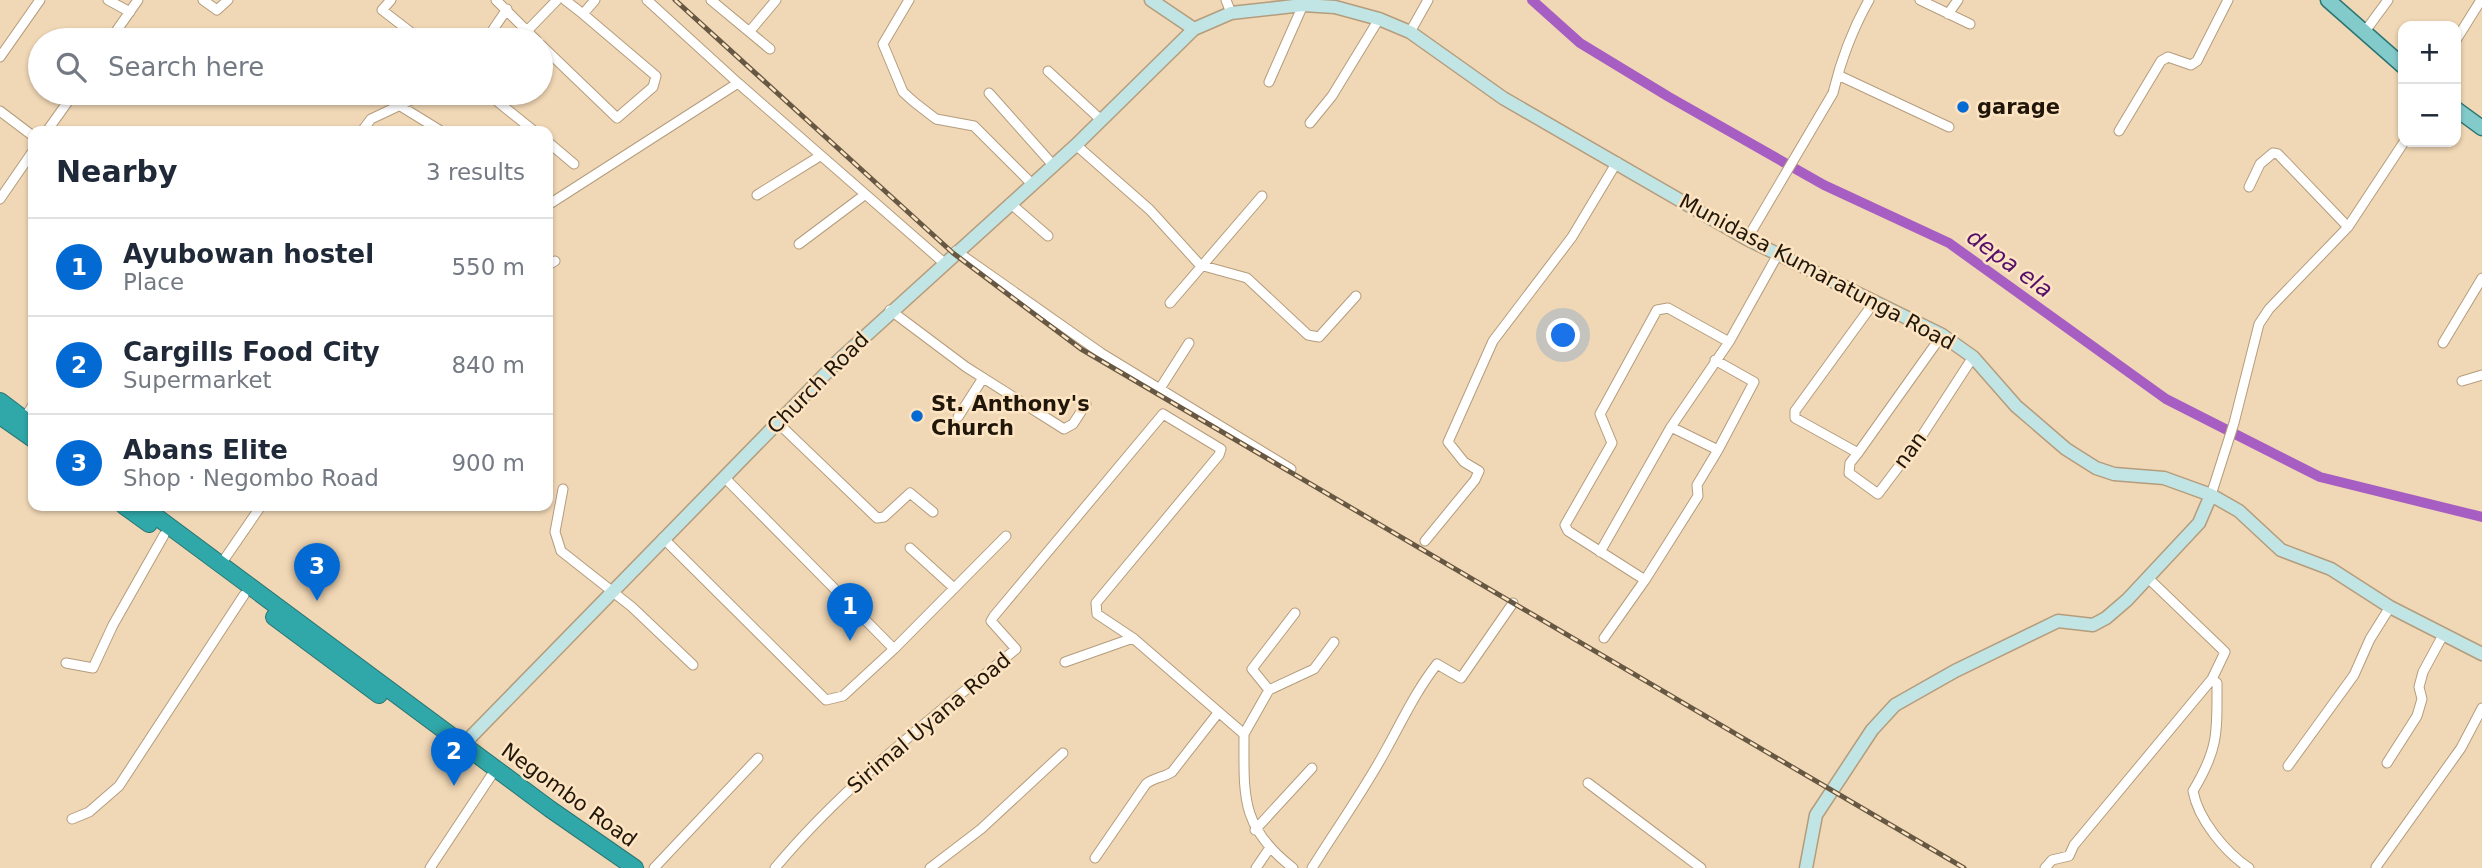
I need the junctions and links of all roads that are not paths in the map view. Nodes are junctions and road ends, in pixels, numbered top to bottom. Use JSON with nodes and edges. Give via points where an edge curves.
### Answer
{"nodes":[{"id":1,"x":40,"y":0,"type":"edge"},
{"id":2,"x":108,"y":0,"type":"edge"},
{"id":3,"x":138,"y":0,"type":"edge"},
{"id":4,"x":203,"y":0,"type":"edge"},
{"id":5,"x":228,"y":0,"type":"edge"},
{"id":6,"x":391,"y":0,"type":"edge"},
{"id":7,"x":496,"y":0,"type":"edge"},
{"id":8,"x":558,"y":0,"type":"edge"},
{"id":9,"x":565,"y":0,"type":"edge"},
{"id":10,"x":595,"y":0,"type":"edge"},
{"id":11,"x":648,"y":0,"type":"edge"},
{"id":12,"x":711,"y":0,"type":"edge"},
{"id":13,"x":776,"y":0,"type":"edge"},
{"id":14,"x":909,"y":0,"type":"edge"},
{"id":15,"x":1151,"y":0,"type":"edge"},
{"id":16,"x":1226,"y":0,"type":"edge"},
{"id":17,"x":1428,"y":0,"type":"edge"},
{"id":18,"x":1869,"y":0,"type":"edge"},
{"id":19,"x":1920,"y":0,"type":"edge"},
{"id":20,"x":1958,"y":0,"type":"edge"},
{"id":21,"x":2228,"y":0,"type":"edge"},
{"id":22,"x":2328,"y":0,"type":"edge"},
{"id":23,"x":2388,"y":0,"type":"edge"},
{"id":24,"x":2482,"y":0,"type":"edge"},
{"id":25,"x":1303,"y":5,"type":"junction"},
{"id":26,"x":507,"y":9,"type":"junction"},
{"id":27,"x":130,"y":12,"type":"junction"},
{"id":28,"x":1231,"y":13,"type":"junction"},
{"id":29,"x":583,"y":14,"type":"junction"},
{"id":30,"x":1948,"y":14,"type":"junction"},
{"id":31,"x":1379,"y":19,"type":"junction"},
{"id":32,"x":1970,"y":24,"type":"dead end"},
{"id":33,"x":119,"y":28,"type":"edge"},
{"id":34,"x":405,"y":28,"type":"edge"},
{"id":35,"x":494,"y":28,"type":"edge"},
{"id":36,"x":524,"y":28,"type":"edge"},
{"id":37,"x":530,"y":28,"type":"edge"},
{"id":38,"x":1194,"y":29,"type":"junction"},
{"id":39,"x":2366,"y":30,"type":"junction"},
{"id":40,"x":750,"y":31,"type":"junction"},
{"id":41,"x":1410,"y":32,"type":"junction"},
{"id":42,"x":2461,"y":32,"type":"edge"},
{"id":43,"x":770,"y":49,"type":"dead end"},
{"id":44,"x":0,"y":57,"type":"edge"},
{"id":45,"x":553,"y":57,"type":"edge"},
{"id":46,"x":2398,"y":61,"type":"edge"},
{"id":47,"x":1048,"y":71,"type":"dead end"},
{"id":48,"x":1840,"y":75,"type":"junction"},
{"id":49,"x":1269,"y":82,"type":"dead end"},
{"id":50,"x":738,"y":83,"type":"junction"},
{"id":51,"x":989,"y":93,"type":"dead end"},
{"id":52,"x":65,"y":105,"type":"edge"},
{"id":53,"x":405,"y":105,"type":"edge"},
{"id":54,"x":502,"y":105,"type":"edge"},
{"id":55,"x":402,"y":107,"type":"junction"},
{"id":56,"x":0,"y":111,"type":"edge"},
{"id":57,"x":2461,"y":113,"type":"edge"},
{"id":58,"x":1100,"y":119,"type":"junction"},
{"id":59,"x":1310,"y":123,"type":"dead end"},
{"id":60,"x":51,"y":126,"type":"edge"},
{"id":61,"x":366,"y":126,"type":"edge"},
{"id":62,"x":433,"y":126,"type":"edge"},
{"id":63,"x":528,"y":126,"type":"edge"},
{"id":64,"x":1950,"y":127,"type":"dead end"},
{"id":65,"x":2482,"y":128,"type":"edge"},
{"id":66,"x":2119,"y":131,"type":"dead end"},
{"id":67,"x":28,"y":132,"type":"edge"},
{"id":68,"x":1076,"y":145,"type":"junction"},
{"id":69,"x":553,"y":146,"type":"edge"},
{"id":70,"x":2401,"y":147,"type":"edge"},
{"id":71,"x":820,"y":156,"type":"junction"},
{"id":72,"x":28,"y":158,"type":"edge"},
{"id":73,"x":1617,"y":162,"type":"junction"},
{"id":74,"x":574,"y":164,"type":"dead end"},
{"id":75,"x":1053,"y":165,"type":"junction"},
{"id":76,"x":1032,"y":184,"type":"junction"},
{"id":77,"x":2249,"y":187,"type":"dead end"},
{"id":78,"x":757,"y":195,"type":"dead end"},
{"id":79,"x":863,"y":196,"type":"junction"},
{"id":80,"x":1262,"y":197,"type":"dead end"},
{"id":81,"x":0,"y":199,"type":"edge"},
{"id":82,"x":553,"y":201,"type":"edge"},
{"id":83,"x":1010,"y":203,"type":"junction"},
{"id":84,"x":2348,"y":227,"type":"junction"},
{"id":85,"x":1048,"y":236,"type":"dead end"},
{"id":86,"x":1747,"y":239,"type":"junction"},
{"id":87,"x":799,"y":244,"type":"dead end"},
{"id":88,"x":956,"y":251,"type":"junction"},
{"id":89,"x":1777,"y":256,"type":"junction"},
{"id":90,"x":943,"y":262,"type":"junction"},
{"id":91,"x":1200,"y":265,"type":"junction"},
{"id":92,"x":2482,"y":278,"type":"edge"},
{"id":93,"x":1356,"y":296,"type":"dead end"},
{"id":94,"x":1875,"y":301,"type":"junction"},
{"id":95,"x":1170,"y":303,"type":"dead end"},
{"id":96,"x":890,"y":310,"type":"junction"},
{"id":97,"x":1942,"y":335,"type":"junction"},
{"id":98,"x":1729,"y":342,"type":"junction"},
{"id":99,"x":1189,"y":343,"type":"dead end"},
{"id":100,"x":2443,"y":343,"type":"dead end"},
{"id":101,"x":1973,"y":357,"type":"junction"},
{"id":102,"x":1715,"y":360,"type":"junction"},
{"id":103,"x":2482,"y":375,"type":"edge"},
{"id":104,"x":983,"y":378,"type":"junction"},
{"id":105,"x":2462,"y":381,"type":"dead end"},
{"id":106,"x":1159,"y":390,"type":"junction"},
{"id":107,"x":0,"y":401,"type":"edge"},
{"id":108,"x":1086,"y":404,"type":"dead end"},
{"id":109,"x":0,"y":415,"type":"edge"},
{"id":110,"x":958,"y":417,"type":"dead end"},
{"id":111,"x":28,"y":422,"type":"edge"},
{"id":112,"x":778,"y":423,"type":"junction"},
{"id":113,"x":1671,"y":427,"type":"junction"},
{"id":114,"x":28,"y":435,"type":"edge"},
{"id":115,"x":1718,"y":450,"type":"junction"},
{"id":116,"x":1858,"y":453,"type":"junction"},
{"id":117,"x":1291,"y":469,"type":"dead end"},
{"id":118,"x":725,"y":478,"type":"junction"},
{"id":119,"x":563,"y":489,"type":"dead end"},
{"id":120,"x":2211,"y":495,"type":"junction"},
{"id":121,"x":131,"y":511,"type":"edge"},
{"id":122,"x":149,"y":511,"type":"edge"},
{"id":123,"x":258,"y":511,"type":"edge"},
{"id":124,"x":933,"y":512,"type":"dead end"},
{"id":125,"x":164,"y":535,"type":"junction"},
{"id":126,"x":1006,"y":536,"type":"dead end"},
{"id":127,"x":663,"y":538,"type":"junction"},
{"id":128,"x":1424,"y":541,"type":"dead end"},
{"id":129,"x":910,"y":548,"type":"dead end"},
{"id":130,"x":1600,"y":552,"type":"junction"},
{"id":131,"x":221,"y":564,"type":"junction"},
{"id":132,"x":2147,"y":577,"type":"junction"},
{"id":133,"x":1645,"y":580,"type":"junction"},
{"id":134,"x":954,"y":588,"type":"junction"},
{"id":135,"x":611,"y":592,"type":"junction"},
{"id":136,"x":244,"y":595,"type":"junction"},
{"id":137,"x":1513,"y":603,"type":"dead end"},
{"id":138,"x":2390,"y":607,"type":"junction"},
{"id":139,"x":1295,"y":613,"type":"dead end"},
{"id":140,"x":2443,"y":635,"type":"junction"},
{"id":141,"x":1133,"y":638,"type":"junction"},
{"id":142,"x":1604,"y":638,"type":"dead end"},
{"id":143,"x":1334,"y":642,"type":"dead end"},
{"id":144,"x":894,"y":649,"type":"junction"},
{"id":145,"x":2482,"y":654,"type":"edge"},
{"id":146,"x":1065,"y":662,"type":"dead end"},
{"id":147,"x":66,"y":663,"type":"dead end"},
{"id":148,"x":694,"y":665,"type":"dead end"},
{"id":149,"x":2211,"y":679,"type":"junction"},
{"id":150,"x":1269,"y":690,"type":"junction"},
{"id":151,"x":2482,"y":708,"type":"edge"},
{"id":152,"x":1218,"y":713,"type":"junction"},
{"id":153,"x":1244,"y":734,"type":"junction"},
{"id":154,"x":460,"y":748,"type":"junction"},
{"id":155,"x":1063,"y":753,"type":"dead end"},
{"id":156,"x":758,"y":758,"type":"dead end"},
{"id":157,"x":2387,"y":763,"type":"dead end"},
{"id":158,"x":2288,"y":766,"type":"dead end"},
{"id":159,"x":1312,"y":768,"type":"dead end"},
{"id":160,"x":491,"y":776,"type":"junction"},
{"id":161,"x":1588,"y":783,"type":"dead end"},
{"id":162,"x":72,"y":818,"type":"dead end"},
{"id":163,"x":1255,"y":830,"type":"junction"},
{"id":164,"x":1269,"y":849,"type":"junction"},
{"id":165,"x":1095,"y":858,"type":"dead end"},
{"id":166,"x":2376,"y":867,"type":"edge"},
{"id":167,"x":430,"y":868,"type":"edge"},
{"id":168,"x":616,"y":868,"type":"edge"},
{"id":169,"x":635,"y":868,"type":"edge"},
{"id":170,"x":654,"y":868,"type":"edge"},
{"id":171,"x":775,"y":868,"type":"edge"},
{"id":172,"x":930,"y":868,"type":"edge"},
{"id":173,"x":1256,"y":868,"type":"edge"},
{"id":174,"x":1293,"y":868,"type":"edge"},
{"id":175,"x":1312,"y":868,"type":"edge"},
{"id":176,"x":1701,"y":868,"type":"edge"},
{"id":177,"x":1806,"y":868,"type":"edge"},
{"id":178,"x":2045,"y":868,"type":"edge"},
{"id":179,"x":2249,"y":868,"type":"edge"}],
"edges":[{"from":1,"to":44,"type":"street"},
{"from":2,"to":27,"type":"street"},
{"from":3,"to":27,"type":"street"},
{"from":4,"to":5,"type":"street","via":[[218,10]]},
{"from":6,"to":34,"type":"street","via":[[382,10]]},
{"from":7,"to":26,"type":"street"},
{"from":8,"to":37,"type":"street"},
{"from":9,"to":29,"type":"street"},
{"from":10,"to":29,"type":"street"},
{"from":11,"to":50,"type":"street"},
{"from":12,"to":40,"type":"street"},
{"from":13,"to":40,"type":"street"},
{"from":14,"to":76,"type":"street","via":[[883,44],[904,92],[936,119],[974,126]]},
{"from":15,"to":38,"type":"street"},
{"from":16,"to":28,"type":"street"},
{"from":17,"to":41,"type":"street"},
{"from":18,"to":48,"type":"street","via":[[1844,51]]},
{"from":19,"to":30,"type":"street"},
{"from":20,"to":30,"type":"street"},
{"from":21,"to":66,"type":"street","via":[[2197,61],[2191,65],[2168,57],[2161,61]]},
{"from":22,"to":39,"type":"main road"},
{"from":23,"to":39,"type":"street"},
{"from":24,"to":42,"type":"street"},
{"from":25,"to":28,"type":"street","name":"Munidasa Kumaratunga Road"},
{"from":25,"to":31,"type":"street","name":"Munidasa Kumaratunga Road","via":[[1335,7]]},
{"from":25,"to":49,"type":"street"},
{"from":26,"to":35,"type":"street"},
{"from":26,"to":36,"type":"street"},
{"from":27,"to":33,"type":"street"},
{"from":28,"to":38,"type":"street","name":"Munidasa Kumaratunga Road"},
{"from":29,"to":45,"type":"street","via":[[656,76],[653,87],[617,118]]},
{"from":30,"to":32,"type":"street"},
{"from":31,"to":41,"type":"street","name":"Munidasa Kumaratunga Road"},
{"from":31,"to":59,"type":"street"},
{"from":38,"to":58,"type":"street","name":"Church Road"},
{"from":39,"to":46,"type":"main road"},
{"from":40,"to":43,"type":"street"},
{"from":41,"to":73,"type":"street","name":"Munidasa Kumaratunga Road","via":[[1503,98]]},
{"from":47,"to":58,"type":"street"},
{"from":48,"to":64,"type":"street"},
{"from":48,"to":86,"type":"street"},
{"from":50,"to":71,"type":"street"},
{"from":50,"to":82,"type":"street"},
{"from":51,"to":75,"type":"street"},
{"from":52,"to":60,"type":"street"},
{"from":53,"to":55,"type":"street"},
{"from":54,"to":63,"type":"street"},
{"from":55,"to":61,"type":"street","via":[[371,119]]},
{"from":55,"to":62,"type":"street"},
{"from":56,"to":67,"type":"street"},
{"from":57,"to":65,"type":"main road"},
{"from":58,"to":68,"type":"street","name":"Church Road"},
{"from":68,"to":75,"type":"street","name":"Church Road"},
{"from":68,"to":91,"type":"street","via":[[1177,237]]},
{"from":69,"to":74,"type":"street"},
{"from":70,"to":84,"type":"street"},
{"from":71,"to":78,"type":"street"},
{"from":71,"to":79,"type":"street"},
{"from":72,"to":81,"type":"street"},
{"from":73,"to":86,"type":"street","name":"Munidasa Kumaratunga Road"},
{"from":73,"to":128,"type":"street","via":[[1572,237],[1493,341],[1478,369],[1448,442],[1464,462],[1479,471]]},
{"from":75,"to":76,"type":"street","name":"Church Road"},
{"from":76,"to":83,"type":"street","name":"Church Road"},
{"from":77,"to":84,"type":"street","via":[[2260,164],[2278,154]]},
{"from":79,"to":87,"type":"street"},
{"from":79,"to":90,"type":"street"},
{"from":80,"to":91,"type":"street"},
{"from":83,"to":85,"type":"street"},
{"from":83,"to":88,"type":"street","name":"Church Road"},
{"from":84,"to":120,"type":"street","via":[[2259,324]]},
{"from":86,"to":89,"type":"street","name":"Munidasa Kumaratunga Road"},
{"from":88,"to":90,"type":"street","name":"Church Road"},
{"from":88,"to":106,"type":"street"},
{"from":89,"to":94,"type":"street","name":"Munidasa Kumaratunga Road"},
{"from":89,"to":98,"type":"street"},
{"from":90,"to":96,"type":"street","name":"Church Road"},
{"from":91,"to":93,"type":"street","via":[[1247,278],[1314,338]]},
{"from":91,"to":95,"type":"street"},
{"from":92,"to":100,"type":"street"},
{"from":94,"to":97,"type":"street","name":"Munidasa Kumaratunga Road"},
{"from":94,"to":116,"type":"street","via":[[1795,411],[1796,418]]},
{"from":96,"to":104,"type":"street"},
{"from":96,"to":112,"type":"street","name":"Church Road"},
{"from":97,"to":101,"type":"street","name":"Munidasa Kumaratunga Road"},
{"from":97,"to":116,"type":"street"},
{"from":98,"to":102,"type":"street"},
{"from":98,"to":130,"type":"street","via":[[1668,308],[1657,310],[1600,414],[1612,443],[1565,525]]},
{"from":99,"to":106,"type":"street"},
{"from":101,"to":116,"type":"street","name":"nan","via":[[1878,494],[1849,473]]},
{"from":101,"to":120,"type":"street","name":"Munidasa Kumaratunga Road","via":[[2016,406],[2096,468],[2164,478]]},
{"from":102,"to":113,"type":"street"},
{"from":102,"to":115,"type":"street","via":[[1754,382]]},
{"from":103,"to":105,"type":"street"},
{"from":104,"to":108,"type":"street","via":[[1064,429]]},
{"from":104,"to":110,"type":"street"},
{"from":106,"to":117,"type":"street"},
{"from":107,"to":111,"type":"highway"},
{"from":109,"to":114,"type":"highway"},
{"from":112,"to":118,"type":"street","name":"Church Road"},
{"from":112,"to":124,"type":"street","via":[[877,518],[910,493]]},
{"from":113,"to":115,"type":"street"},
{"from":113,"to":130,"type":"street"},
{"from":115,"to":133,"type":"street","via":[[1697,485],[1698,496]]},
{"from":118,"to":127,"type":"street","name":"Church Road"},
{"from":118,"to":144,"type":"street"},
{"from":119,"to":135,"type":"street","via":[[556,542]]},
{"from":120,"to":132,"type":"street","via":[[2199,523]]},
{"from":120,"to":138,"type":"street","name":"Munidasa Kumaratunga Road","via":[[2239,511],[2281,550],[2331,569]]},
{"from":121,"to":125,"type":"highway","name":"Negombo Road"},
{"from":122,"to":131,"type":"highway","name":"Negombo Road"},
{"from":123,"to":131,"type":"street"},
{"from":125,"to":136,"type":"highway","name":"Negombo Road"},
{"from":125,"to":147,"type":"street","via":[[93,668]]},
{"from":126,"to":134,"type":"street"},
{"from":127,"to":135,"type":"street","name":"Church Road"},
{"from":127,"to":144,"type":"street","via":[[826,700],[842,696]]},
{"from":129,"to":134,"type":"street"},
{"from":130,"to":133,"type":"street"},
{"from":131,"to":154,"type":"highway","name":"Negombo Road"},
{"from":132,"to":149,"type":"street","via":[[2225,652]]},
{"from":132,"to":177,"type":"street","via":[[2127,600],[2093,625],[2058,621],[1895,705],[1872,730],[1816,815]]},
{"from":133,"to":142,"type":"street"},
{"from":134,"to":144,"type":"street"},
{"from":135,"to":148,"type":"street"},
{"from":135,"to":154,"type":"street","name":"Church Road"},
{"from":136,"to":154,"type":"highway","name":"Negombo Road"},
{"from":136,"to":162,"type":"street","via":[[119,786],[104,802]]},
{"from":137,"to":175,"type":"street","via":[[1461,678],[1437,664],[1407,706],[1387,748]]},
{"from":138,"to":140,"type":"street","name":"Munidasa Kumaratunga Road"},
{"from":138,"to":158,"type":"street","via":[[2354,675]]},
{"from":139,"to":150,"type":"street","via":[[1252,669]]},
{"from":140,"to":145,"type":"street","name":"Munidasa Kumaratunga Road"},
{"from":140,"to":157,"type":"street","via":[[2423,672],[2417,716]]},
{"from":141,"to":146,"type":"street"},
{"from":141,"to":152,"type":"street"},
{"from":141,"to":171,"type":"street","name":"Sirimal Uyana Road","via":[[1097,614],[1096,603],[1220,449],[1163,414],[994,616],[991,621],[1016,649],[824,813]]},
{"from":143,"to":150,"type":"street","via":[[1314,668]]},
{"from":149,"to":178,"type":"street","via":[[2138,764],[2070,856],[2052,860]]},
{"from":149,"to":179,"type":"street","via":[[2217,683],[2217,743],[2193,791],[2196,808],[2236,860]]},
{"from":150,"to":153,"type":"street"},
{"from":151,"to":166,"type":"street","via":[[2461,748]]},
{"from":152,"to":153,"type":"street"},
{"from":152,"to":165,"type":"street","via":[[1172,772],[1146,784]]},
{"from":153,"to":163,"type":"street","via":[[1244,780]]},
{"from":154,"to":160,"type":"highway","name":"Negombo Road"},
{"from":154,"to":169,"type":"highway","name":"Negombo Road"},
{"from":155,"to":172,"type":"street","via":[[981,829]]},
{"from":156,"to":170,"type":"street"},
{"from":159,"to":163,"type":"street"},
{"from":160,"to":167,"type":"street"},
{"from":160,"to":168,"type":"highway","name":"Negombo Road"},
{"from":161,"to":176,"type":"street"},
{"from":163,"to":164,"type":"street"},
{"from":164,"to":173,"type":"street"},
{"from":164,"to":174,"type":"street"}]}
